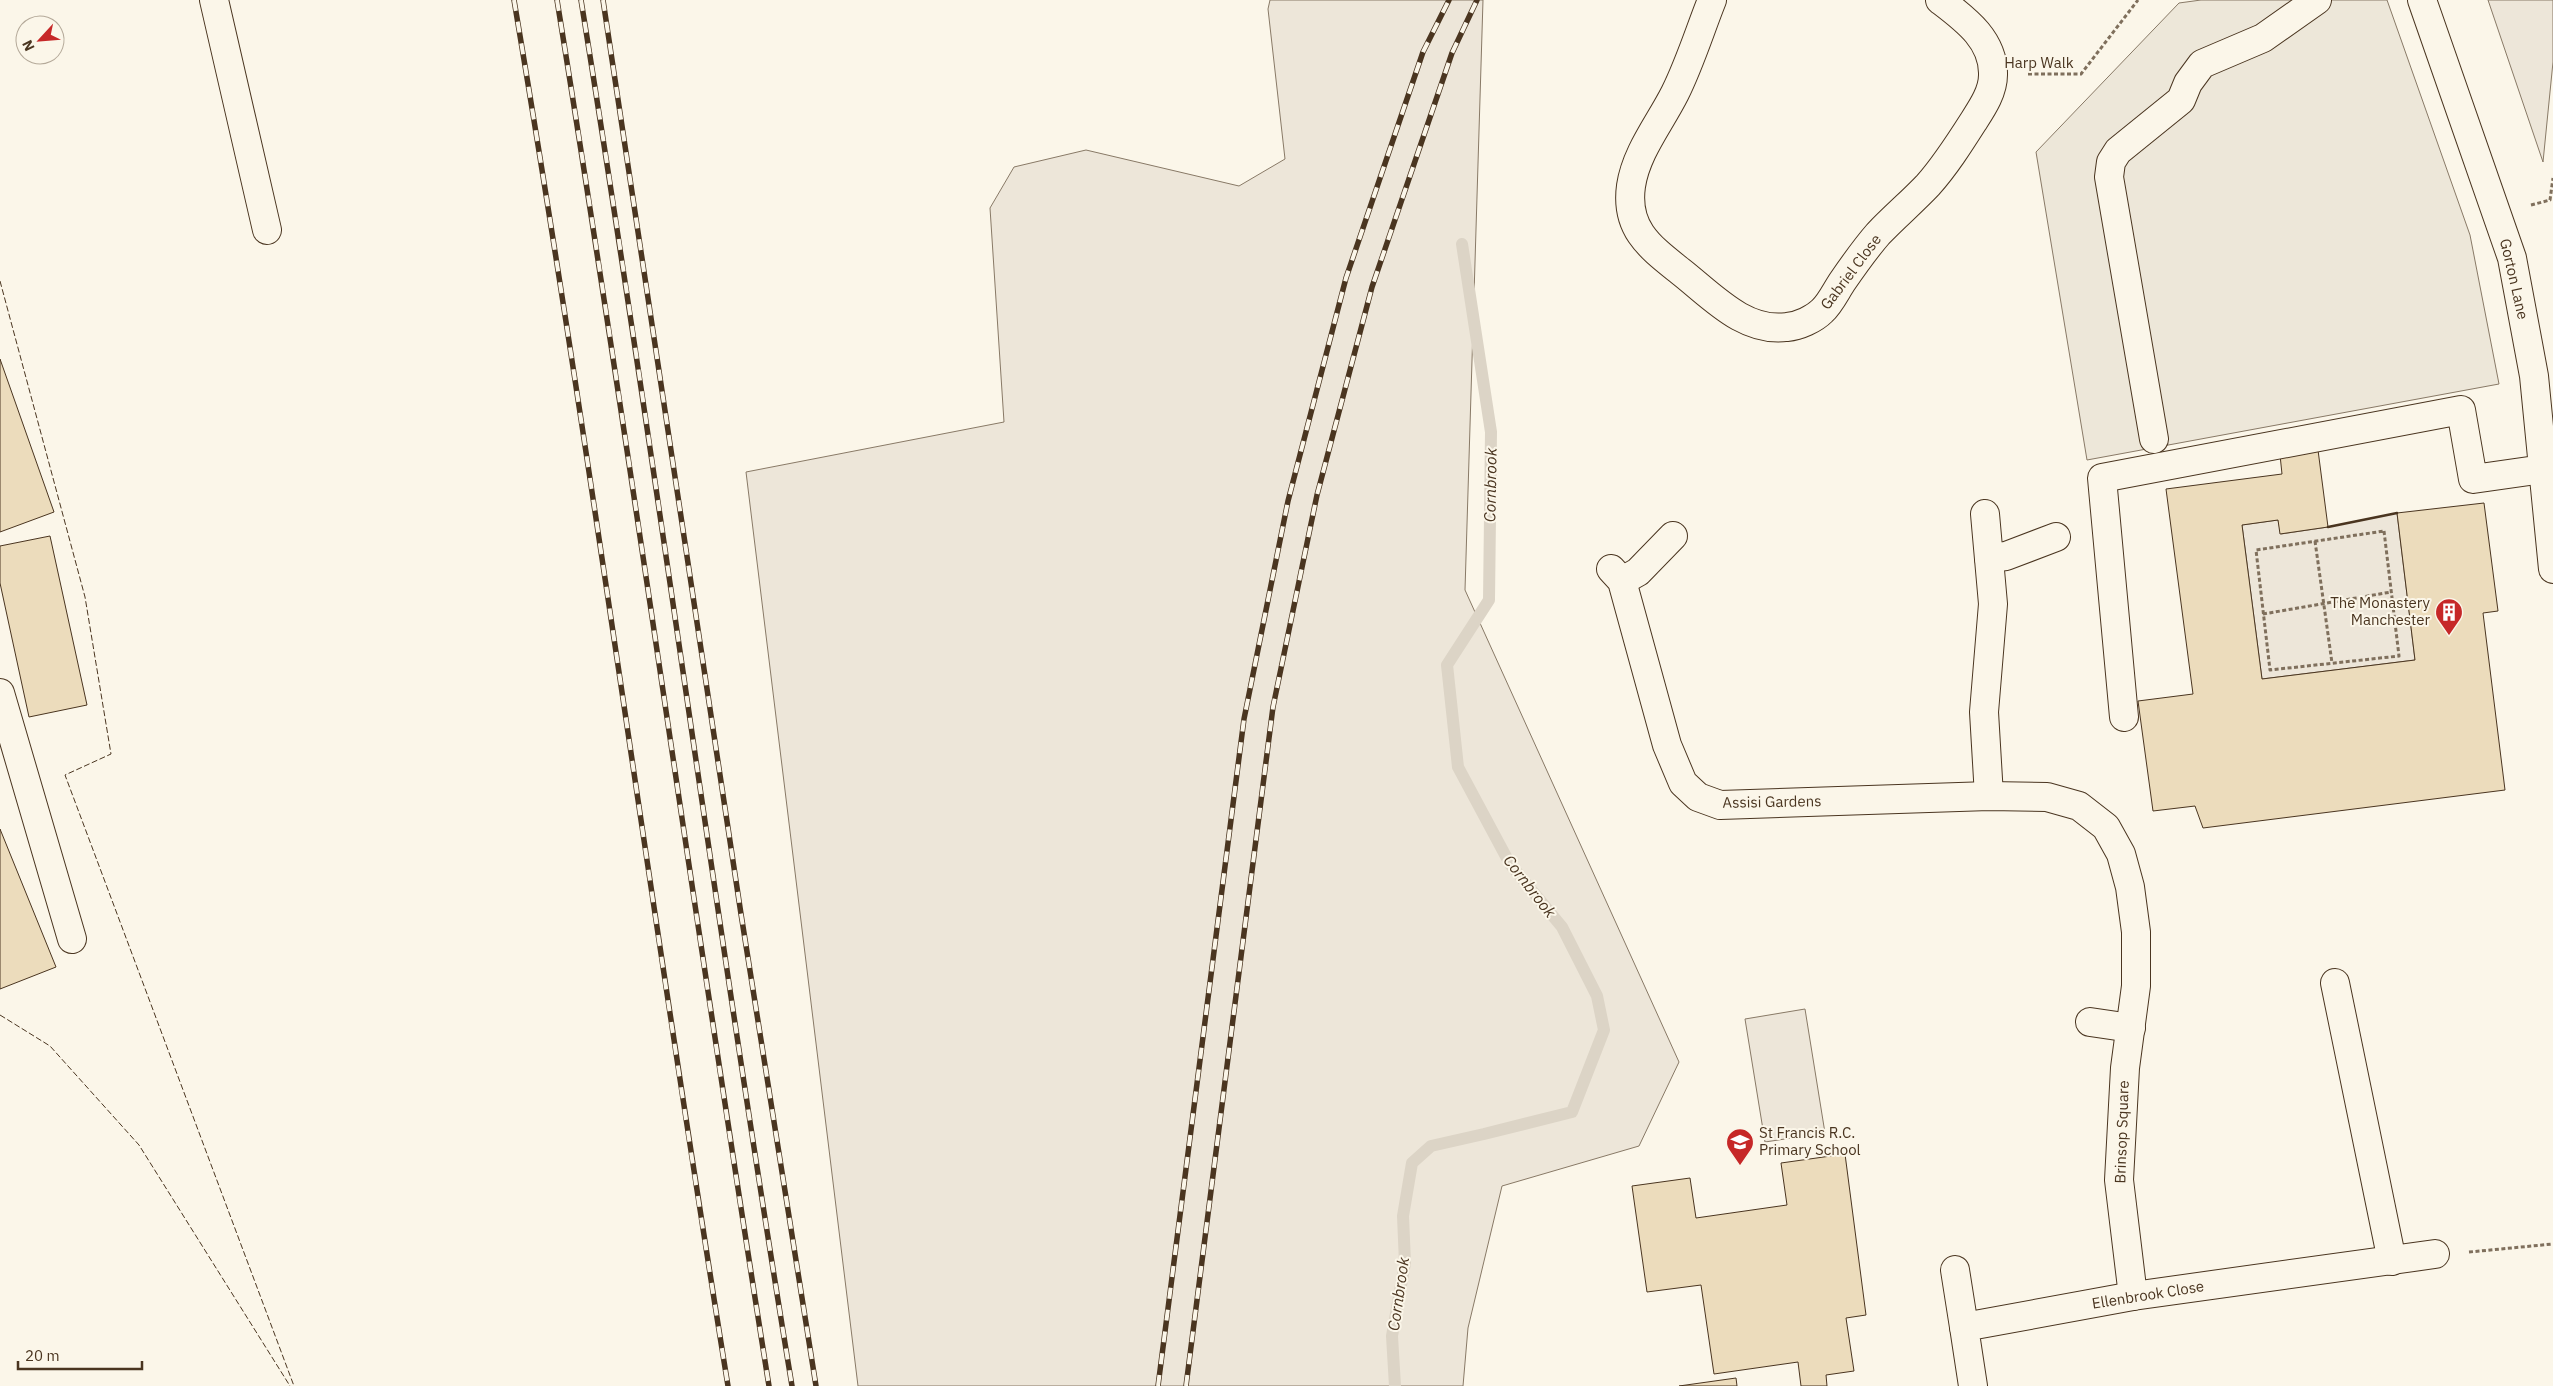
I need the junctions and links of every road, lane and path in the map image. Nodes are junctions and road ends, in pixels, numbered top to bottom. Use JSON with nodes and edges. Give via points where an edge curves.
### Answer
{"nodes":[{"id":1,"x":214,"y":0,"type":"edge"},
{"id":2,"x":1712,"y":0,"type":"edge"},
{"id":3,"x":1940,"y":0,"type":"edge"},
{"id":4,"x":2138,"y":0,"type":"edge"},
{"id":5,"x":2317,"y":0,"type":"edge"},
{"id":6,"x":2422,"y":0,"type":"edge"},
{"id":7,"x":1993,"y":74,"type":"junction"},
{"id":8,"x":267,"y":230,"type":"dead end"},
{"id":9,"x":2543,"y":375,"type":"edge"},
{"id":10,"x":2154,"y":439,"type":"dead end"},
{"id":11,"x":2543,"y":469,"type":"junction"},
{"id":12,"x":1985,"y":514,"type":"dead end"},
{"id":13,"x":1672,"y":536,"type":"dead end"},
{"id":14,"x":2056,"y":537,"type":"dead end"},
{"id":15,"x":2315,"y":541,"type":"junction"},
{"id":16,"x":1989,"y":558,"type":"junction"},
{"id":17,"x":2553,"y":570,"type":"edge"},
{"id":18,"x":2391,"y":592,"type":"junction"},
{"id":19,"x":2324,"y":604,"type":"junction"},
{"id":20,"x":2264,"y":614,"type":"junction"},
{"id":21,"x":2332,"y":663,"type":"junction"},
{"id":22,"x":0,"y":693,"type":"edge"},
{"id":23,"x":2124,"y":717,"type":"dead end"},
{"id":24,"x":1989,"y":796,"type":"junction"},
{"id":25,"x":2130,"y":887,"type":"joint"},
{"id":26,"x":72,"y":939,"type":"dead end"},
{"id":27,"x":2335,"y":983,"type":"dead end"},
{"id":28,"x":2090,"y":1022,"type":"dead end"},
{"id":29,"x":2131,"y":1028,"type":"junction"},
{"id":30,"x":2553,"y":1244,"type":"edge"},
{"id":31,"x":2436,"y":1254,"type":"joint"},
{"id":32,"x":2392,"y":1261,"type":"junction"},
{"id":33,"x":1955,"y":1270,"type":"dead end"},
{"id":34,"x":2133,"y":1296,"type":"junction"},
{"id":35,"x":1964,"y":1327,"type":"junction"},
{"id":36,"x":1973,"y":1386,"type":"edge"}],
"edges":[{"from":1,"to":8,"type":"street"},
{"from":2,"to":7,"type":"street","name":"Gabriel Close","via":[[1676,91],[1640,155],[1631,186],[1631,211],[1638,232],[1650,247],[1739,318],[1764,327],[1788,327],[1806,322],[1823,311],[1879,234],[1948,160],[1985,104]]},
{"from":3,"to":7,"type":"street","name":"Gabriel Close","via":[[1967,20],[1979,34],[1991,59]]},
{"from":4,"to":7,"type":"path","name":"Harp Walk","via":[[2082,74]]},
{"from":5,"to":10,"type":"street","via":[[2263,38],[2202,64],[2188,83],[2181,100],[2118,151],[2111,162],[2108,177]]},
{"from":6,"to":9,"type":"street","name":"Gorton Lane","via":[[2512,258]]},
{"from":9,"to":11,"type":"street","name":"Gorton Lane"},
{"from":11,"to":17,"type":"street","name":"Gorton Lane"},
{"from":11,"to":23,"type":"street","via":[[2473,479],[2461,410],[2102,478]]},
{"from":12,"to":16,"type":"street"},
{"from":13,"to":24,"type":"street","name":"Assisi Gardens","via":[[1638,572],[1617,575],[1667,745],[1683,783],[1698,797],[1720,805]]},
{"from":14,"to":16,"type":"street","via":[[2006,556]]},
{"from":15,"to":18,"type":"path","via":[[2384,531]]},
{"from":15,"to":19,"type":"path"},
{"from":15,"to":20,"type":"path","via":[[2256,550]]},
{"from":16,"to":24,"type":"street","via":[[1993,604],[1984,712]]},
{"from":18,"to":19,"type":"path"},
{"from":18,"to":21,"type":"path","via":[[2398,656]]},
{"from":19,"to":20,"type":"path"},
{"from":19,"to":21,"type":"path"},
{"from":20,"to":21,"type":"path","via":[[2270,670]]},
{"from":22,"to":26,"type":"street"},
{"from":24,"to":25,"type":"street","name":"Assisi Gardens","via":[[2047,797],[2079,806],[2106,827],[2121,854]]},
{"from":25,"to":29,"type":"street","name":"Brinsop Square","via":[[2136,932],[2136,986]]},
{"from":27,"to":32,"type":"street"},
{"from":28,"to":29,"type":"street"},
{"from":29,"to":34,"type":"street","name":"Brinsop Square","via":[[2125,1068],[2119,1180]]},
{"from":30,"to":31,"type":"path"},
{"from":31,"to":32,"type":"street","name":"Ellenbrook Close"},
{"from":32,"to":34,"type":"street","name":"Ellenbrook Close"},
{"from":33,"to":35,"type":"street"},
{"from":34,"to":35,"type":"street","name":"Ellenbrook Close"},
{"from":35,"to":36,"type":"street"}]}
